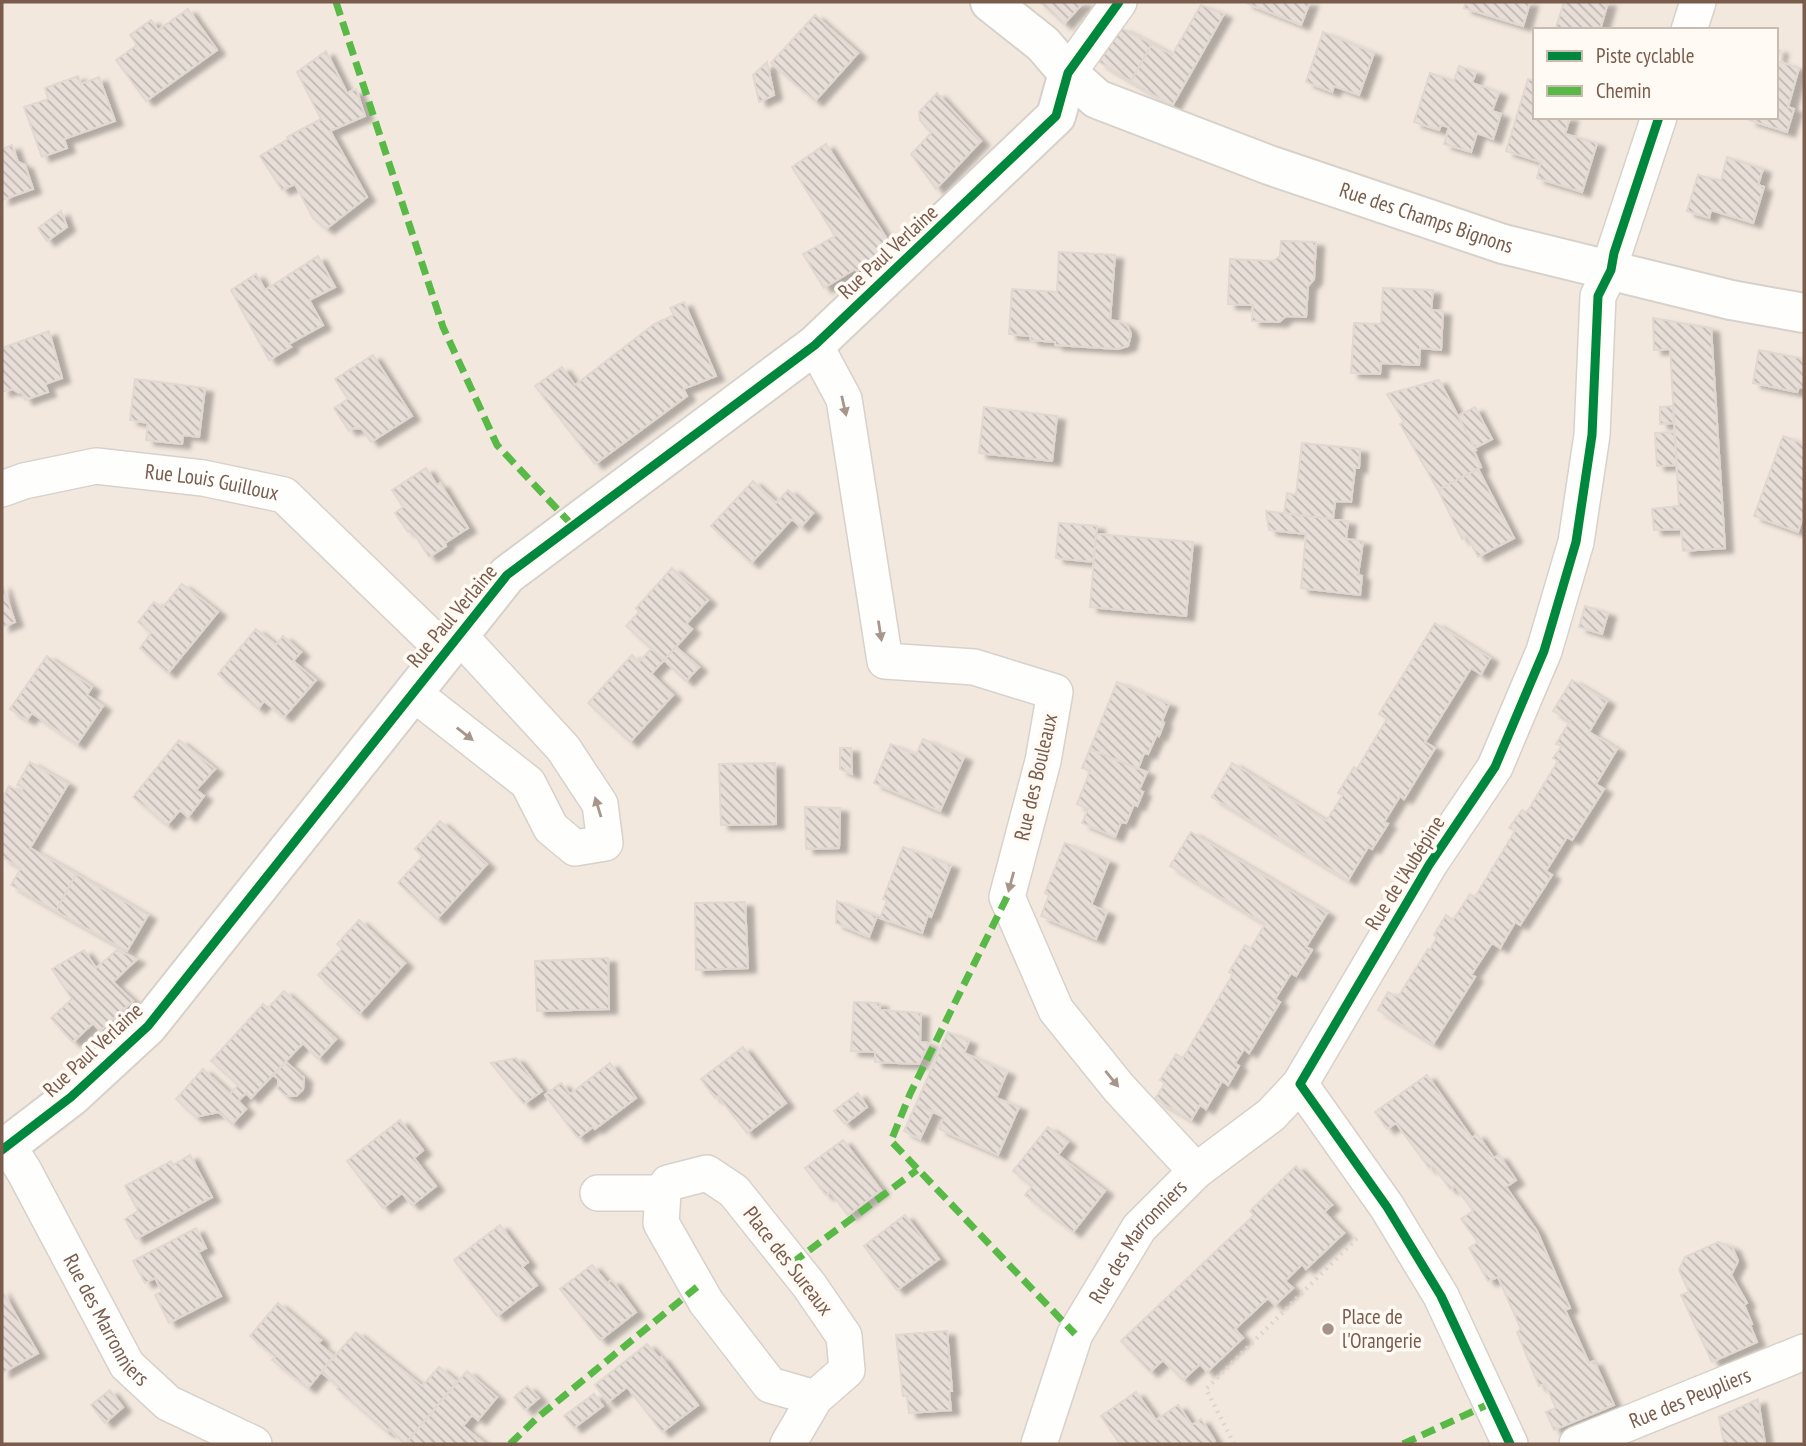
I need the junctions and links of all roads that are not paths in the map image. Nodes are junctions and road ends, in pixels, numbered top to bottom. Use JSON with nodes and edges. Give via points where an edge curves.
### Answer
{"nodes":[{"id":1,"x":990,"y":2,"type":"edge"},
{"id":2,"x":1119,"y":2,"type":"edge"},
{"id":3,"x":1698,"y":2,"type":"edge"},
{"id":4,"x":1690,"y":28,"type":"edge"},
{"id":5,"x":1068,"y":73,"type":"junction"},
{"id":6,"x":1659,"y":119,"type":"edge"},
{"id":7,"x":1611,"y":270,"type":"junction"},
{"id":8,"x":1804,"y":313,"type":"edge"},
{"id":9,"x":815,"y":345,"type":"junction"},
{"id":10,"x":2,"y":489,"type":"edge"},
{"id":11,"x":452,"y":642,"type":"junction"},
{"id":12,"x":412,"y":692,"type":"junction"},
{"id":13,"x":1300,"y":1084,"type":"junction"},
{"id":14,"x":5,"y":1148,"type":"edge"},
{"id":15,"x":1196,"y":1171,"type":"junction"},
{"id":16,"x":598,"y":1193,"type":"dead end"},
{"id":17,"x":663,"y":1193,"type":"junction"},
{"id":18,"x":1804,"y":1352,"type":"edge"},
{"id":19,"x":815,"y":1398,"type":"junction"},
{"id":20,"x":254,"y":1444,"type":"edge"},
{"id":21,"x":788,"y":1444,"type":"edge"},
{"id":22,"x":1039,"y":1444,"type":"edge"},
{"id":23,"x":1510,"y":1444,"type":"edge"},
{"id":24,"x":1577,"y":1444,"type":"edge"}],
"edges":[{"from":1,"to":5,"type":"street","name":"Rue des Champs Bignons","via":[[1044,44]]},
{"from":2,"to":5,"type":"street"},
{"from":3,"to":4,"type":"street"},
{"from":5,"to":7,"type":"street","name":"Rue des Champs Bignons","via":[[1097,99],[1269,165],[1503,244]]},
{"from":5,"to":9,"type":"street","name":"Rue Paul Verlaine","via":[[1056,116]]},
{"from":6,"to":7,"type":"street","name":"Rue de l'Aubépine"},
{"from":7,"to":8,"type":"street","name":"Rue des Champs Bignons"},
{"from":7,"to":13,"type":"street","name":"Rue de l'Aubépine","via":[[1598,296],[1592,435],[1576,542],[1544,650],[1495,767],[1429,865]]},
{"from":9,"to":11,"type":"street","name":"Rue Paul Verlaine","via":[[507,575]]},
{"from":9,"to":15,"type":"street","name":"Rue des Bouleaux","one_way":true,"via":[[844,399],[885,661],[974,667],[1055,692],[1007,897],[1056,1010],[1119,1088]]},
{"from":10,"to":11,"type":"street","name":"Rue Louis Guilloux","via":[[96,466],[203,478],[284,495]]},
{"from":11,"to":12,"type":"street","name":"Rue Paul Verlaine"},
{"from":12,"to":11,"type":"street","name":"Rue Louis Guilloux","one_way":true,"via":[[527,783],[551,828],[575,848],[605,843],[600,804],[562,748]]},
{"from":12,"to":14,"type":"street","name":"Rue Paul Verlaine","via":[[148,1026],[71,1097]]},
{"from":13,"to":15,"type":"street","name":"Rue des Marronniers","via":[[1271,1115]]},
{"from":13,"to":23,"type":"street","via":[[1387,1207],[1440,1296]]},
{"from":14,"to":20,"type":"street","name":"Rue des Marronniers","via":[[24,1171],[127,1365],[168,1403]]},
{"from":15,"to":22,"type":"street","name":"Rue des Marronniers","via":[[1139,1228],[1075,1334]]},
{"from":16,"to":17,"type":"street","name":"Place des Sureaux"},
{"from":17,"to":19,"type":"street","via":[[661,1223],[706,1301],[770,1385]]},
{"from":17,"to":19,"type":"street","name":"Place des Sureaux","via":[[668,1184],[707,1173],[734,1191],[809,1285],[844,1336],[847,1370]]},
{"from":18,"to":24,"type":"street","name":"Rue des Peupliers"},
{"from":19,"to":21,"type":"street","name":"Place des Sureaux"}]}
